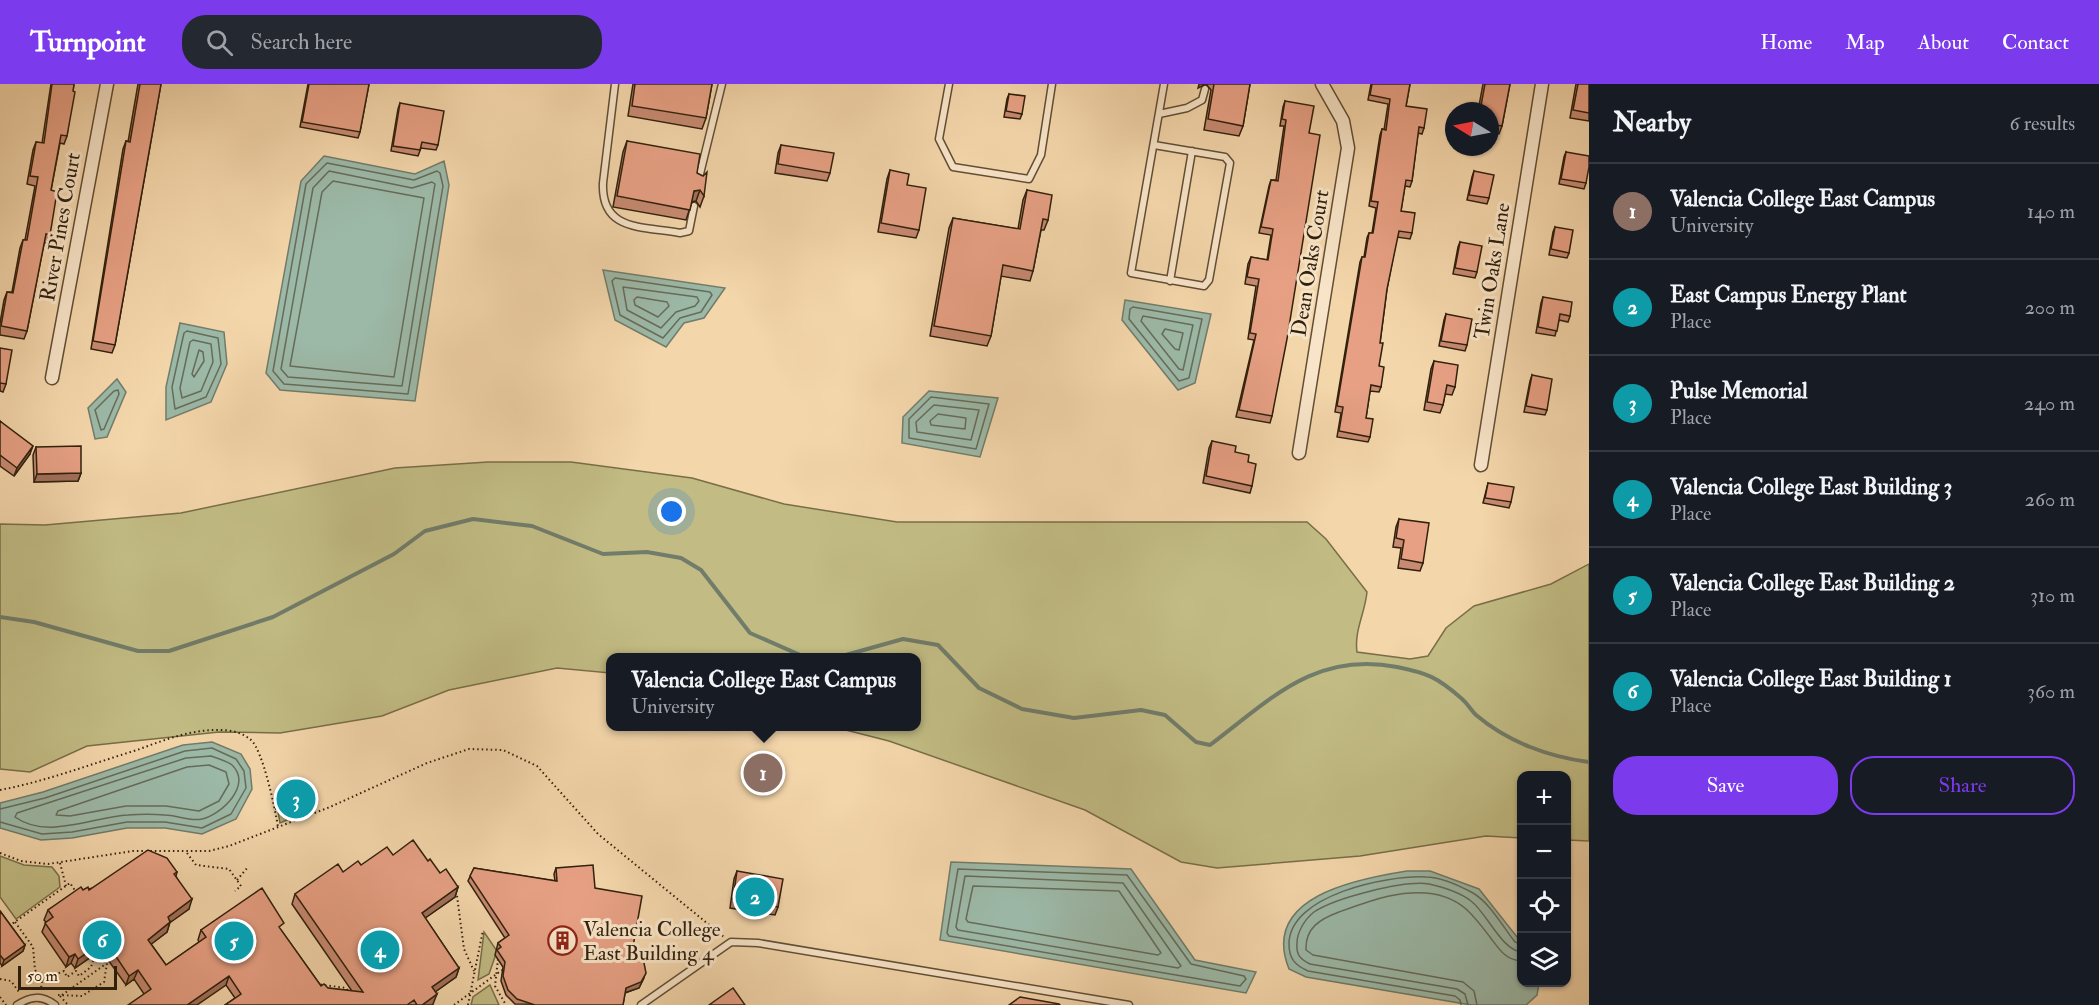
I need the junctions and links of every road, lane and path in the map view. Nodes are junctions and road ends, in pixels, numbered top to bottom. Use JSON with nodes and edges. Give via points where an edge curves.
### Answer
{"nodes":[{"id":1,"x":107,"y":84,"type":"edge"},
{"id":2,"x":615,"y":84,"type":"edge"},
{"id":3,"x":723,"y":84,"type":"edge"},
{"id":4,"x":949,"y":84,"type":"edge"},
{"id":5,"x":1052,"y":84,"type":"edge"},
{"id":6,"x":1164,"y":84,"type":"edge"},
{"id":7,"x":1322,"y":84,"type":"edge"},
{"id":8,"x":1542,"y":84,"type":"edge"},
{"id":9,"x":1205,"y":89,"type":"dead end"},
{"id":10,"x":1159,"y":114,"type":"junction"},
{"id":11,"x":1154,"y":145,"type":"junction"},
{"id":12,"x":1192,"y":151,"type":"junction"},
{"id":13,"x":698,"y":182,"type":"edge"},
{"id":14,"x":694,"y":206,"type":"edge"},
{"id":15,"x":1170,"y":281,"type":"junction"},
{"id":16,"x":52,"y":378,"type":"dead end"},
{"id":17,"x":1299,"y":453,"type":"dead end"},
{"id":18,"x":1481,"y":465,"type":"dead end"},
{"id":19,"x":0,"y":790,"type":"edge"},
{"id":20,"x":275,"y":809,"type":"junction"},
{"id":21,"x":313,"y":813,"type":"junction"},
{"id":22,"x":278,"y":826,"type":"junction"},
{"id":23,"x":187,"y":853,"type":"junction"},
{"id":24,"x":0,"y":854,"type":"edge"},
{"id":25,"x":60,"y":862,"type":"junction"},
{"id":26,"x":248,"y":867,"type":"dead end"},
{"id":27,"x":237,"y":880,"type":"junction"},
{"id":28,"x":66,"y":886,"type":"junction"},
{"id":29,"x":235,"y":891,"type":"dead end"},
{"id":30,"x":457,"y":896,"type":"edge"},
{"id":31,"x":81,"y":899,"type":"edge"},
{"id":32,"x":15,"y":922,"type":"junction"},
{"id":33,"x":7,"y":928,"type":"edge"},
{"id":34,"x":483,"y":930,"type":"dead end"},
{"id":35,"x":731,"y":942,"type":"junction"},
{"id":36,"x":30,"y":943,"type":"junction"},
{"id":37,"x":22,"y":949,"type":"edge"},
{"id":38,"x":498,"y":959,"type":"edge"},
{"id":39,"x":104,"y":960,"type":"junction"},
{"id":40,"x":502,"y":970,"type":"edge"},
{"id":41,"x":474,"y":971,"type":"junction"},
{"id":42,"x":495,"y":975,"type":"junction"},
{"id":43,"x":0,"y":980,"type":"edge"},
{"id":44,"x":42,"y":980,"type":"junction"},
{"id":45,"x":313,"y":986,"type":"edge"},
{"id":46,"x":41,"y":988,"type":"dead end"},
{"id":47,"x":19,"y":992,"type":"dead end"},
{"id":48,"x":57,"y":994,"type":"dead end"},
{"id":49,"x":470,"y":994,"type":"junction"},
{"id":50,"x":62,"y":995,"type":"junction"},
{"id":51,"x":352,"y":996,"type":"edge"},
{"id":52,"x":0,"y":997,"type":"edge"},
{"id":53,"x":6,"y":1005,"type":"edge"},
{"id":54,"x":17,"y":1005,"type":"edge"},
{"id":55,"x":56,"y":1005,"type":"edge"},
{"id":56,"x":454,"y":1005,"type":"edge"},
{"id":57,"x":468,"y":1005,"type":"edge"},
{"id":58,"x":506,"y":1005,"type":"edge"},
{"id":59,"x":641,"y":1005,"type":"edge"},
{"id":60,"x":1128,"y":1005,"type":"edge"}],
"edges":[{"from":1,"to":16,"type":"street","name":"River Pines Court"},
{"from":2,"to":14,"type":"lane","via":[[602,196],[608,212],[618,221],[680,233],[689,231]]},
{"from":3,"to":13,"type":"lane"},
{"from":4,"to":5,"type":"lane","via":[[939,139],[953,167],[1029,178],[1041,155]]},
{"from":6,"to":10,"type":"lane"},
{"from":7,"to":17,"type":"street","name":"Dean Oaks Court","via":[[1342,121],[1348,148]]},
{"from":8,"to":18,"type":"street","name":"Twin Oaks Lane"},
{"from":9,"to":10,"type":"lane","via":[[1202,100]]},
{"from":10,"to":11,"type":"lane"},
{"from":11,"to":12,"type":"lane"},
{"from":11,"to":15,"type":"lane","via":[[1131,273]]},
{"from":12,"to":15,"type":"lane"},
{"from":12,"to":15,"type":"lane","via":[[1225,157],[1230,163],[1209,280],[1204,286]]},
{"from":19,"to":20,"type":"path","via":[[41,781],[178,736],[207,730],[234,731],[251,740],[261,753]]},
{"from":20,"to":21,"type":"path","via":[[302,801]]},
{"from":20,"to":22,"type":"path"},
{"from":21,"to":22,"type":"path"},
{"from":21,"to":35,"type":"path","via":[[438,759],[469,749],[503,750],[537,766],[598,834]]},
{"from":22,"to":23,"type":"path","via":[[229,846]]},
{"from":23,"to":25,"type":"path","via":[[133,851]]},
{"from":23,"to":27,"type":"path","via":[[196,865],[229,869]]},
{"from":24,"to":25,"type":"path","via":[[21,861]]},
{"from":25,"to":28,"type":"path"},
{"from":26,"to":27,"type":"path"},
{"from":27,"to":29,"type":"path","via":[[241,886]]},
{"from":28,"to":31,"type":"path","via":[[70,883]]},
{"from":28,"to":32,"type":"path"},
{"from":30,"to":41,"type":"path","via":[[464,949]]},
{"from":32,"to":33,"type":"path"},
{"from":32,"to":36,"type":"path"},
{"from":34,"to":41,"type":"path"},
{"from":35,"to":59,"type":"lane"},
{"from":35,"to":60,"type":"lane","via":[[770,945]]},
{"from":36,"to":37,"type":"path"},
{"from":36,"to":44,"type":"path","via":[[35,970]]},
{"from":38,"to":42,"type":"path"},
{"from":39,"to":44,"type":"path","via":[[94,958],[91,968],[79,976],[76,971],[67,977],[64,972]]},
{"from":39,"to":50,"type":"path","via":[[103,966]]},
{"from":39,"to":50,"type":"path","via":[[109,954],[104,982],[82,996]]},
{"from":40,"to":42,"type":"path"},
{"from":41,"to":49,"type":"path"},
{"from":42,"to":49,"type":"path"},
{"from":42,"to":58,"type":"path","via":[[495,986]]},
{"from":43,"to":47,"type":"path","via":[[11,981]]},
{"from":44,"to":46,"type":"path"},
{"from":45,"to":51,"type":"path","via":[[318,982],[346,988]]},
{"from":48,"to":50,"type":"path"},
{"from":49,"to":56,"type":"path"},
{"from":49,"to":57,"type":"path"},
{"from":52,"to":53,"type":"path"},
{"from":54,"to":55,"type":"lane","via":[[28,997],[46,998]]}]}
